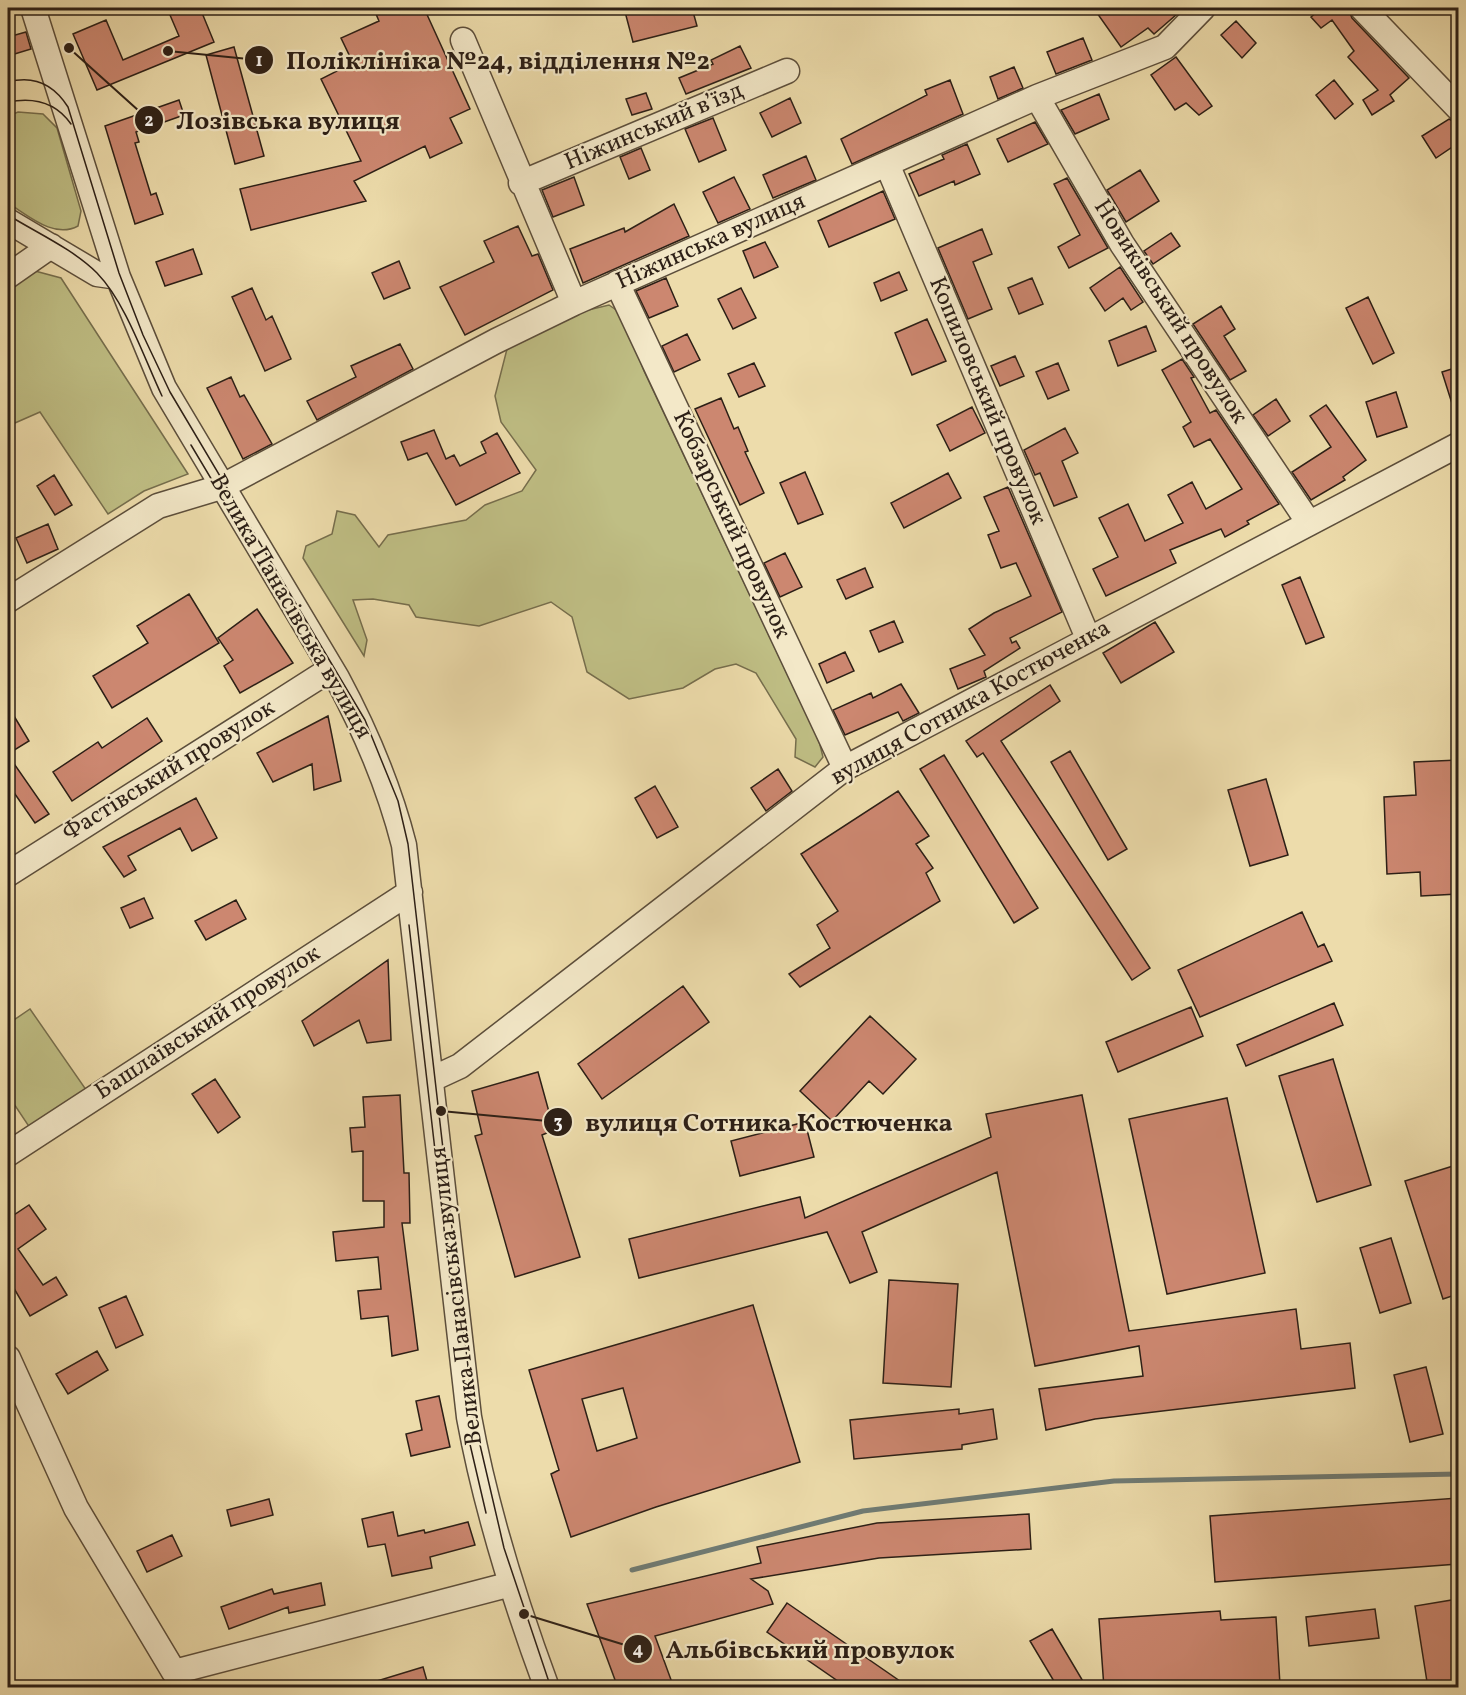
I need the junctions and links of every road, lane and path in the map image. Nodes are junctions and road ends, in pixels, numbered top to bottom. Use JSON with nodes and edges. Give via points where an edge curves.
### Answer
{"nodes":[{"id":1,"x":33,"y":8,"type":"edge"},
{"id":2,"x":1203,"y":8,"type":"edge"},
{"id":3,"x":1362,"y":8,"type":"edge"},
{"id":4,"x":463,"y":40,"type":"dead end"},
{"id":5,"x":787,"y":71,"type":"dead end"},
{"id":6,"x":1037,"y":97,"type":"junction"},
{"id":7,"x":1458,"y":108,"type":"edge"},
{"id":8,"x":886,"y":164,"type":"junction"},
{"id":9,"x":521,"y":183,"type":"junction"},
{"id":10,"x":8,"y":221,"type":"edge"},
{"id":11,"x":51,"y":246,"type":"junction"},
{"id":12,"x":8,"y":276,"type":"edge"},
{"id":13,"x":118,"y":277,"type":"junction"},
{"id":14,"x":617,"y":283,"type":"junction"},
{"id":15,"x":574,"y":303,"type":"junction"},
{"id":16,"x":1458,"y":445,"type":"edge"},
{"id":17,"x":221,"y":487,"type":"junction"},
{"id":18,"x":1309,"y":522,"type":"junction"},
{"id":19,"x":8,"y":600,"type":"edge"},
{"id":20,"x":1088,"y":638,"type":"junction"},
{"id":21,"x":331,"y":669,"type":"junction"},
{"id":22,"x":845,"y":768,"type":"junction"},
{"id":23,"x":8,"y":874,"type":"edge"},
{"id":24,"x":410,"y":892,"type":"junction"},
{"id":25,"x":432,"y":1079,"type":"junction"},
{"id":26,"x":8,"y":1154,"type":"edge"},
{"id":27,"x":8,"y":1358,"type":"edge"},
{"id":28,"x":511,"y":1584,"type":"junction"},
{"id":29,"x":547,"y":1688,"type":"edge"}],
"edges":[{"from":1,"to":13,"type":"street","name":"Велика Панасівська вулиця"},
{"from":2,"to":6,"type":"street","name":"Ніжинська вулиця","via":[[1165,47]]},
{"from":3,"to":7,"type":"street"},
{"from":4,"to":9,"type":"street"},
{"from":5,"to":9,"type":"street","name":"Ніжинський в’їзд"},
{"from":6,"to":8,"type":"street","name":"Ніжинська вулиця"},
{"from":6,"to":18,"type":"street","name":"Новиківський провулок","via":[[1122,244]]},
{"from":8,"to":14,"type":"street","name":"Ніжинська вулиця"},
{"from":8,"to":20,"type":"street","name":"Копиловський провулок"},
{"from":9,"to":15,"type":"street"},
{"from":10,"to":11,"type":"street"},
{"from":11,"to":12,"type":"street"},
{"from":11,"to":13,"type":"street","via":[[97,274]]},
{"from":13,"to":17,"type":"street","name":"Велика Панасівська вулиця","via":[[164,388]]},
{"from":14,"to":15,"type":"street","name":"Ніжинська вулиця"},
{"from":14,"to":22,"type":"street","name":"Кобзарський провулок"},
{"from":15,"to":17,"type":"street","name":"Ніжинська вулиця"},
{"from":16,"to":18,"type":"street","name":"вулиця Сотника Костюченка"},
{"from":17,"to":19,"type":"street","name":"Ніжинська вулиця","via":[[158,506]]},
{"from":17,"to":21,"type":"street","name":"Велика Панасівська вулиця"},
{"from":18,"to":20,"type":"street","name":"вулиця Сотника Костюченка"},
{"from":20,"to":22,"type":"street","name":"вулиця Сотника Костюченка"},
{"from":21,"to":23,"type":"street","name":"Фастівський провулок"},
{"from":21,"to":24,"type":"street","name":"Велика Панасівська вулиця","via":[[358,718],[394,802]]},
{"from":22,"to":25,"type":"street","name":"вулиця Сотника Костюченка","via":[[460,1066]]},
{"from":24,"to":25,"type":"street","name":"Велика Панасівська вулиця"},
{"from":24,"to":26,"type":"street","name":"Башлаївський провулок"},
{"from":25,"to":28,"type":"street","name":"Велика Панасівська вулиця","via":[[469,1417]]},
{"from":27,"to":28,"type":"street","via":[[76,1508],[174,1672]]},
{"from":28,"to":29,"type":"street","name":"Велика Панасівська вулиця"}]}
